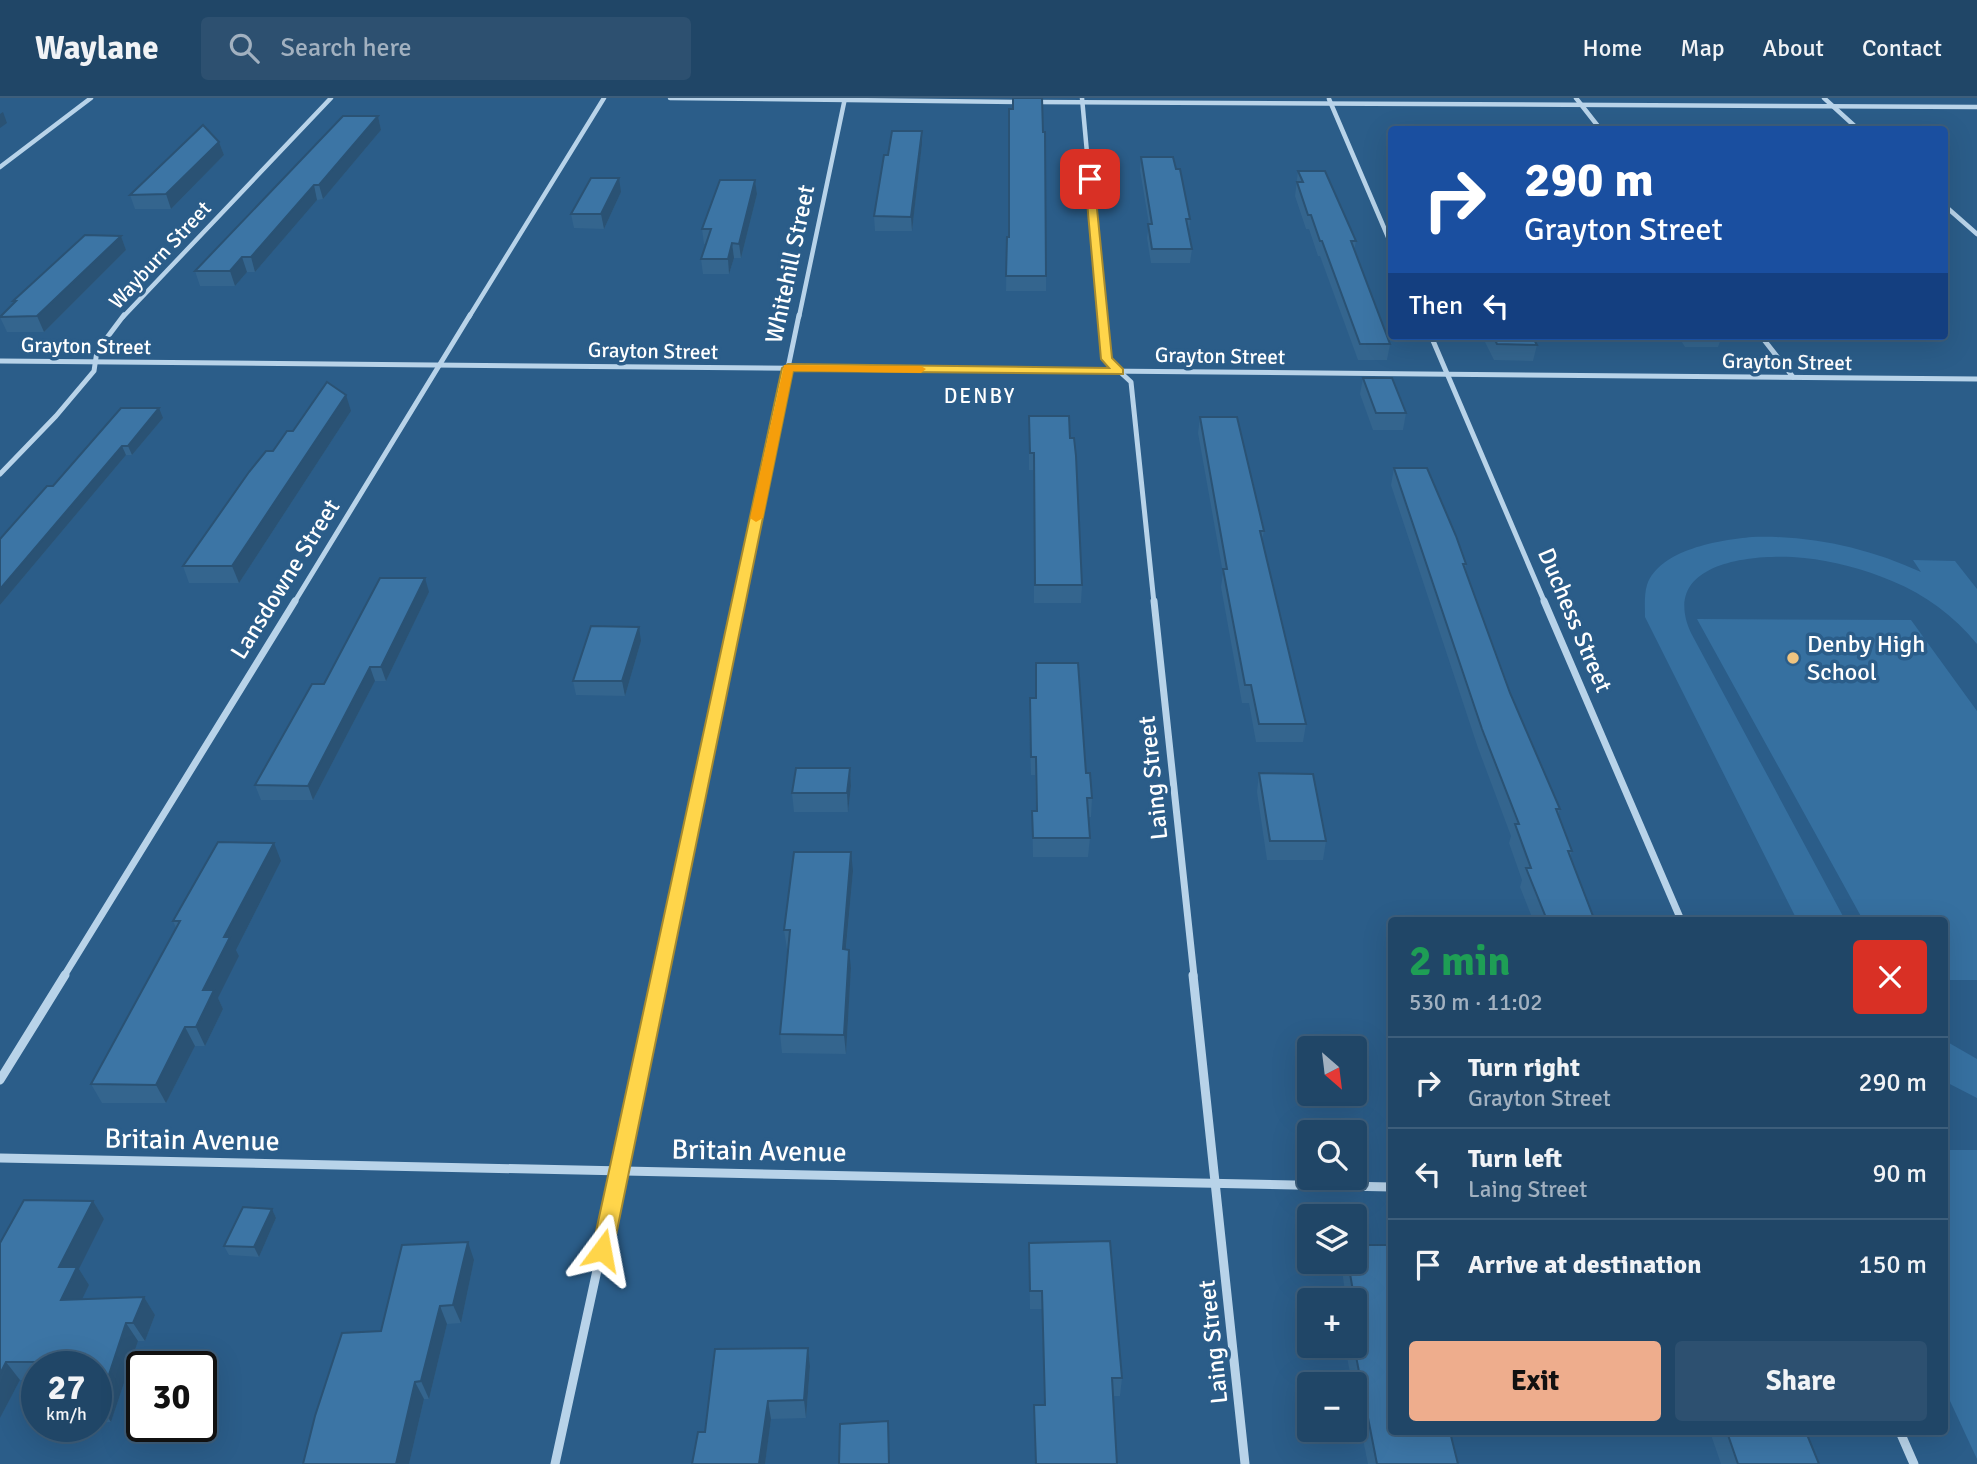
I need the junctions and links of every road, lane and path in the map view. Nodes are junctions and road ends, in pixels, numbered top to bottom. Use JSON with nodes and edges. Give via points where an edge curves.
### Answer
{"nodes":[{"id":1,"x":91,"y":98,"type":"edge"},
{"id":2,"x":331,"y":98,"type":"edge"},
{"id":3,"x":604,"y":98,"type":"edge"},
{"id":4,"x":670,"y":98,"type":"edge"},
{"id":5,"x":1577,"y":98,"type":"edge"},
{"id":6,"x":1824,"y":98,"type":"edge"},
{"id":7,"x":845,"y":99,"type":"edge"},
{"id":8,"x":1083,"y":100,"type":"edge"},
{"id":9,"x":1330,"y":100,"type":"edge"},
{"id":10,"x":1582,"y":105,"type":"junction"},
{"id":11,"x":1833,"y":106,"type":"junction"},
{"id":12,"x":1977,"y":107,"type":"edge"},
{"id":13,"x":1598,"y":126,"type":"edge"},
{"id":14,"x":1855,"y":126,"type":"edge"},
{"id":15,"x":0,"y":167,"type":"edge"},
{"id":16,"x":1948,"y":209,"type":"edge"},
{"id":17,"x":1977,"y":234,"type":"edge"},
{"id":18,"x":1388,"y":237,"type":"edge"},
{"id":19,"x":1433,"y":340,"type":"edge"},
{"id":20,"x":1764,"y":340,"type":"edge"},
{"id":21,"x":0,"y":361,"type":"edge"},
{"id":22,"x":96,"y":362,"type":"junction"},
{"id":23,"x":439,"y":365,"type":"junction"},
{"id":24,"x":788,"y":368,"type":"junction"},
{"id":25,"x":1119,"y":371,"type":"junction"},
{"id":26,"x":1447,"y":374,"type":"junction"},
{"id":27,"x":1793,"y":377,"type":"junction"},
{"id":28,"x":1977,"y":379,"type":"edge"},
{"id":29,"x":0,"y":474,"type":"edge"},
{"id":30,"x":1680,"y":917,"type":"edge"},
{"id":31,"x":0,"y":1080,"type":"edge"},
{"id":32,"x":0,"y":1158,"type":"edge"},
{"id":33,"x":620,"y":1170,"type":"junction"},
{"id":34,"x":1215,"y":1182,"type":"junction"},
{"id":35,"x":1388,"y":1187,"type":"edge"},
{"id":36,"x":1901,"y":1435,"type":"edge"},
{"id":37,"x":555,"y":1464,"type":"edge"},
{"id":38,"x":1245,"y":1464,"type":"edge"},
{"id":39,"x":1914,"y":1464,"type":"edge"}],
"edges":[{"from":1,"to":15,"type":"street"},
{"from":2,"to":22,"type":"street","name":"Wayburn Street","via":[[128,310],[97,351]]},
{"from":3,"to":23,"type":"street","name":"Lansdowne Street"},
{"from":4,"to":7,"type":"street"},
{"from":5,"to":10,"type":"street"},
{"from":6,"to":11,"type":"street"},
{"from":7,"to":8,"type":"street"},
{"from":7,"to":24,"type":"street","name":"Whitehill Street"},
{"from":8,"to":9,"type":"street"},
{"from":8,"to":25,"type":"street","name":"Laing Street","via":[[1106,359]]},
{"from":9,"to":10,"type":"street"},
{"from":9,"to":18,"type":"street"},
{"from":10,"to":11,"type":"street"},
{"from":10,"to":13,"type":"street"},
{"from":11,"to":12,"type":"street"},
{"from":11,"to":14,"type":"street"},
{"from":16,"to":17,"type":"street"},
{"from":19,"to":26,"type":"street","name":"Duchess Street"},
{"from":20,"to":27,"type":"street"},
{"from":21,"to":22,"type":"street","name":"Grayton Street"},
{"from":22,"to":23,"type":"street","name":"Grayton Street"},
{"from":22,"to":29,"type":"street","name":"Wayburn Street","via":[[64,407]]},
{"from":23,"to":24,"type":"street","name":"Grayton Street"},
{"from":23,"to":31,"type":"street","name":"Lansdowne Street"},
{"from":24,"to":25,"type":"street","name":"Grayton Street"},
{"from":24,"to":33,"type":"street","name":"Whitehill Street"},
{"from":25,"to":26,"type":"street","name":"Grayton Street"},
{"from":25,"to":34,"type":"street","name":"Laing Street","via":[[1131,382]]},
{"from":26,"to":27,"type":"street","name":"Grayton Street"},
{"from":26,"to":30,"type":"street","name":"Duchess Street"},
{"from":27,"to":28,"type":"street","name":"Grayton Street"},
{"from":32,"to":33,"type":"street","name":"Britain Avenue"},
{"from":33,"to":34,"type":"street","name":"Britain Avenue"},
{"from":33,"to":37,"type":"street","name":"Whitehill Street"},
{"from":34,"to":35,"type":"street","name":"Britain Avenue"},
{"from":34,"to":38,"type":"street","name":"Laing Street"},
{"from":36,"to":39,"type":"street"}]}
